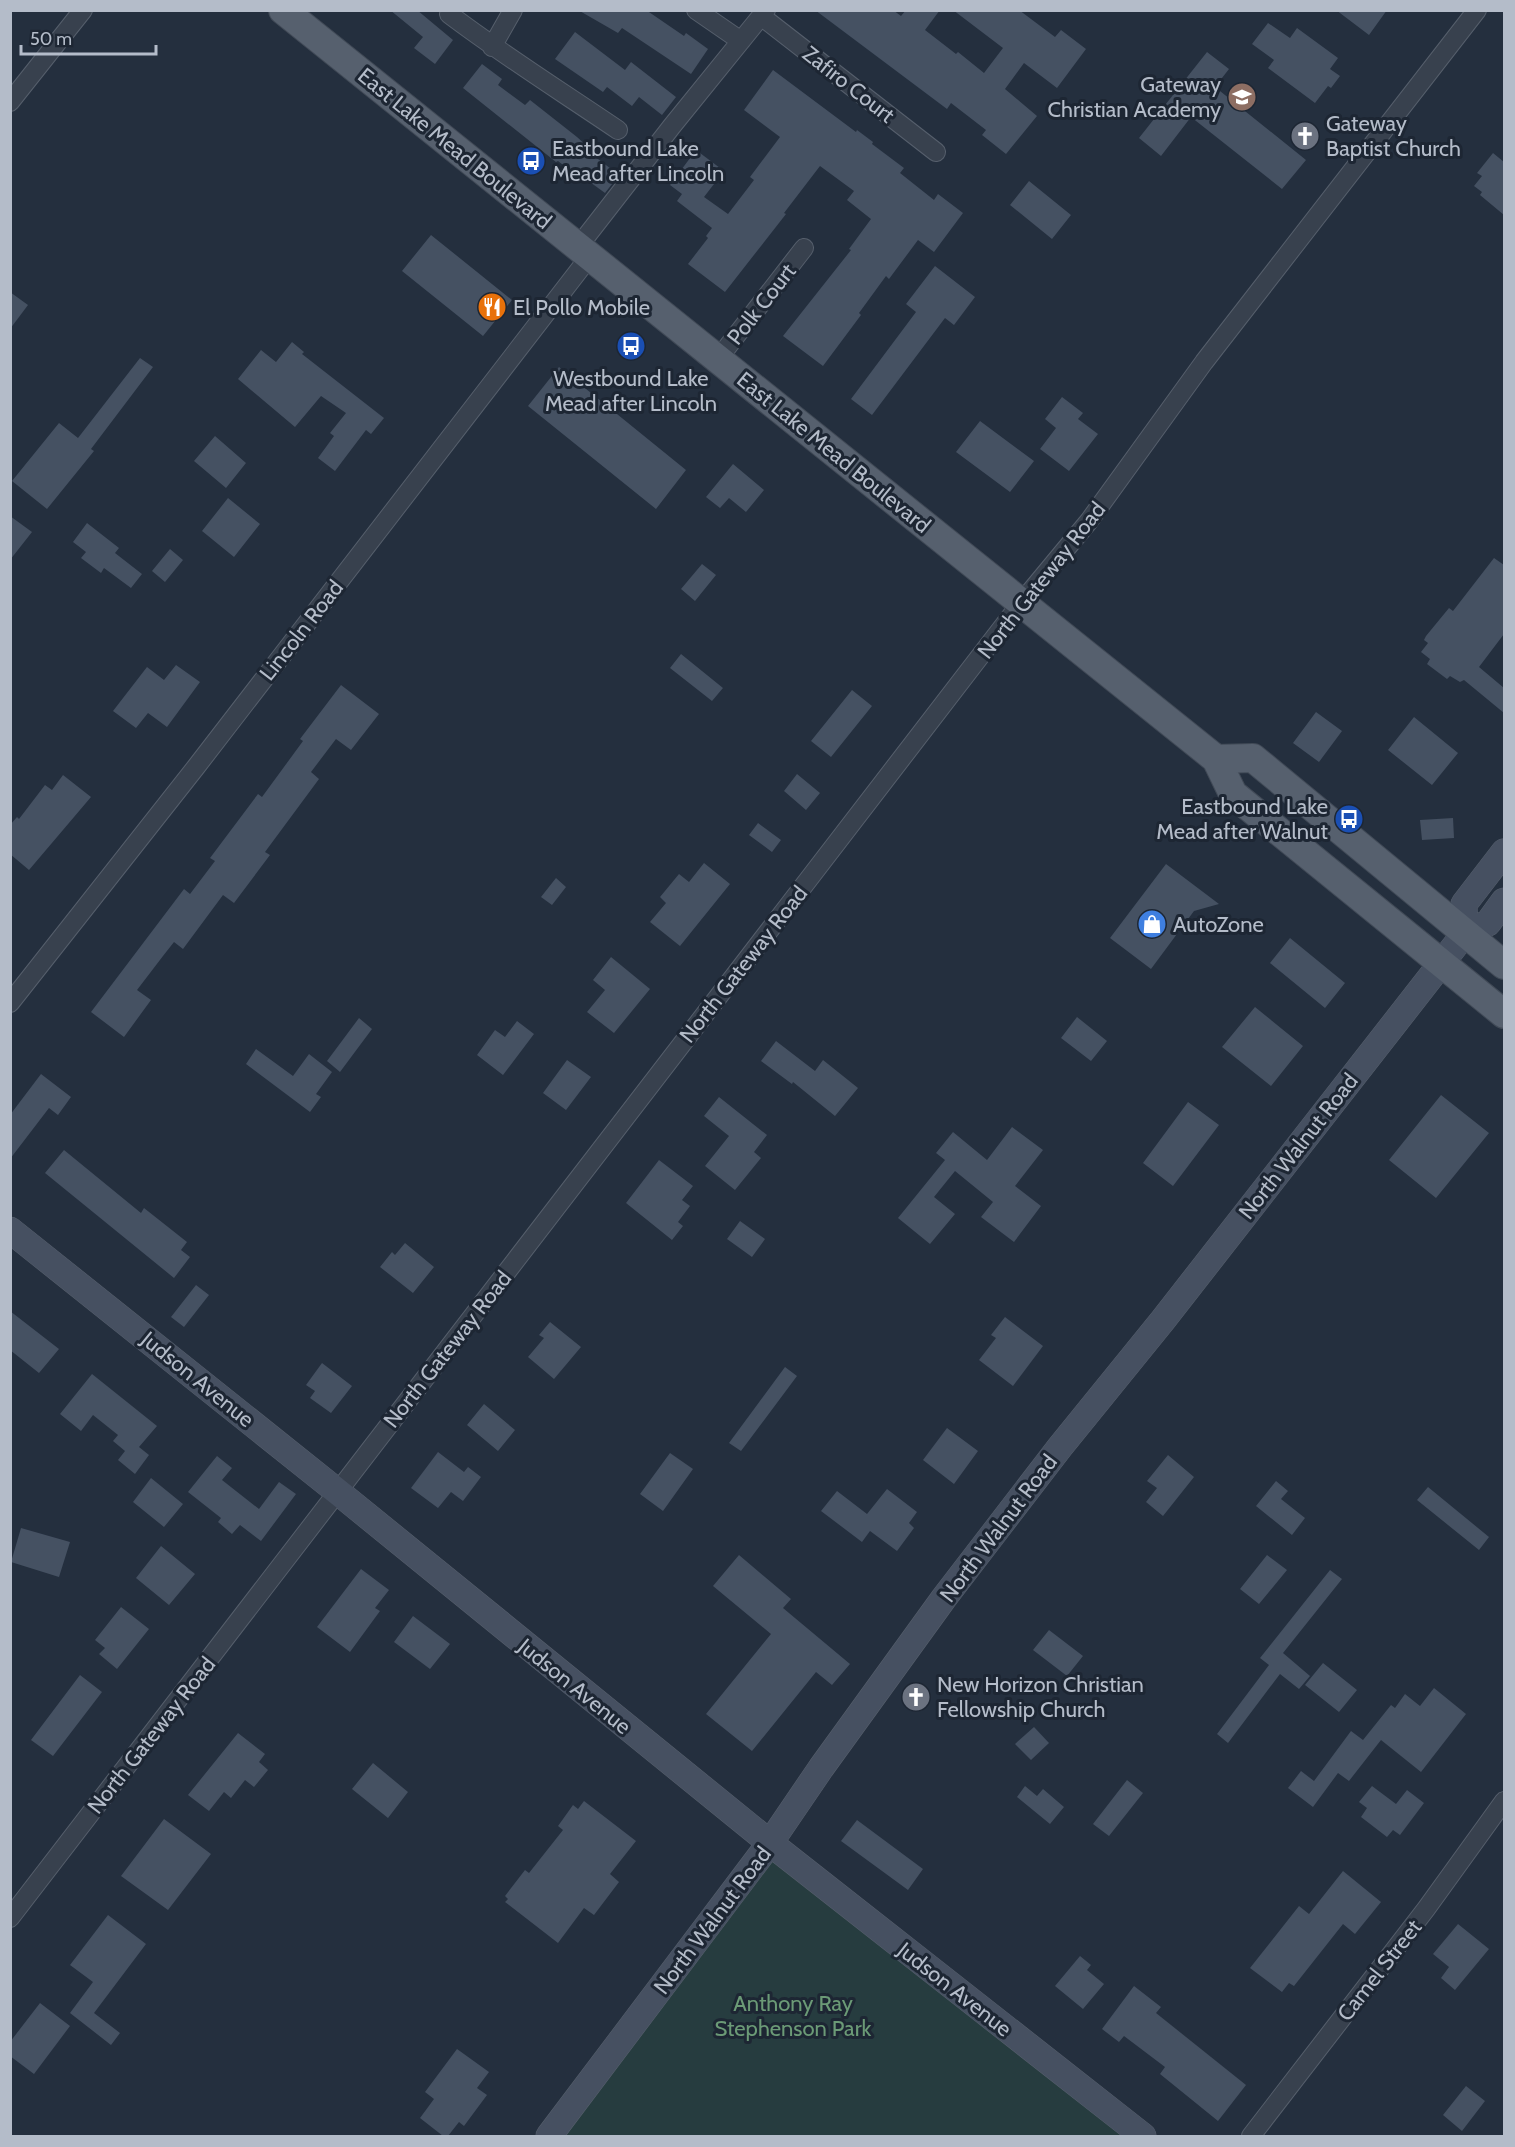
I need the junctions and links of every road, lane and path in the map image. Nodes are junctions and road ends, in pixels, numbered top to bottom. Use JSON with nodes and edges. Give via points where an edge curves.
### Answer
{"nodes":[{"id":1,"x":83,"y":10,"type":"edge"},
{"id":2,"x":284,"y":10,"type":"edge"},
{"id":3,"x":513,"y":10,"type":"edge"},
{"id":4,"x":696,"y":10,"type":"edge"},
{"id":5,"x":1477,"y":10,"type":"edge"},
{"id":6,"x":764,"y":13,"type":"edge"},
{"id":7,"x":449,"y":14,"type":"dead end"},
{"id":8,"x":741,"y":41,"type":"junction"},
{"id":9,"x":492,"y":47,"type":"junction"},
{"id":10,"x":10,"y":102,"type":"edge"},
{"id":11,"x":618,"y":130,"type":"dead end"},
{"id":12,"x":936,"y":153,"type":"dead end"},
{"id":13,"x":804,"y":248,"type":"dead end"},
{"id":14,"x":584,"y":252,"type":"junction"},
{"id":15,"x":718,"y":359,"type":"junction"},
{"id":16,"x":1021,"y":603,"type":"junction"},
{"id":17,"x":1216,"y":759,"type":"junction"},
{"id":18,"x":1504,"y":852,"type":"edge"},
{"id":19,"x":1504,"y":901,"type":"edge"},
{"id":20,"x":1465,"y":933,"type":"junction"},
{"id":21,"x":1442,"y":964,"type":"junction"},
{"id":22,"x":1504,"y":965,"type":"edge"},
{"id":23,"x":10,"y":1003,"type":"edge"},
{"id":24,"x":1504,"y":1014,"type":"edge"},
{"id":25,"x":10,"y":1230,"type":"edge"},
{"id":26,"x":338,"y":1492,"type":"junction"},
{"id":27,"x":1504,"y":1801,"type":"edge"},
{"id":28,"x":770,"y":1843,"type":"junction"},
{"id":29,"x":10,"y":1918,"type":"edge"},
{"id":30,"x":549,"y":2136,"type":"edge"},
{"id":31,"x":1143,"y":2136,"type":"edge"},
{"id":32,"x":1251,"y":2136,"type":"edge"}],
"edges":[{"from":1,"to":10,"type":"street"},
{"from":2,"to":14,"type":"main road","name":"East Lake Mead Boulevard"},
{"from":3,"to":9,"type":"street"},
{"from":4,"to":8,"type":"street"},
{"from":5,"to":16,"type":"street","name":"North Gateway Road","via":[[1204,362],[1089,521]]},
{"from":6,"to":8,"type":"street","name":"Lincoln Road"},
{"from":6,"to":12,"type":"street","name":"Zafiro Court"},
{"from":7,"to":9,"type":"street"},
{"from":8,"to":14,"type":"street","name":"Lincoln Road","via":[[672,126]]},
{"from":9,"to":11,"type":"street"},
{"from":13,"to":15,"type":"street","name":"Polk Court"},
{"from":14,"to":15,"type":"main road","name":"East Lake Mead Boulevard"},
{"from":14,"to":23,"type":"street","name":"Lincoln Road","via":[[196,767]]},
{"from":15,"to":16,"type":"main road","name":"East Lake Mead Boulevard"},
{"from":16,"to":17,"type":"main road","name":"East Lake Mead Boulevard"},
{"from":16,"to":26,"type":"street","name":"North Gateway Road"},
{"from":17,"to":20,"type":"main road","via":[[1253,758]]},
{"from":17,"to":21,"type":"main road","name":"East Lake Mead Boulevard","via":[[1233,794]]},
{"from":18,"to":20,"type":"street","via":[[1464,904]]},
{"from":19,"to":20,"type":"street","name":"North Walnut Road","via":[[1488,923]]},
{"from":20,"to":21,"type":"street","name":"North Walnut Road"},
{"from":20,"to":22,"type":"main road"},
{"from":21,"to":24,"type":"main road","name":"East Lake Mead Boulevard"},
{"from":21,"to":28,"type":"street","name":"North Walnut Road","via":[[937,1608]]},
{"from":25,"to":26,"type":"street","name":"Judson Avenue"},
{"from":26,"to":28,"type":"street","name":"Judson Avenue"},
{"from":26,"to":29,"type":"street","name":"North Gateway Road"},
{"from":27,"to":32,"type":"street","name":"Camel Street"},
{"from":28,"to":30,"type":"street","name":"North Walnut Road"},
{"from":28,"to":31,"type":"street","name":"Judson Avenue"}]}
